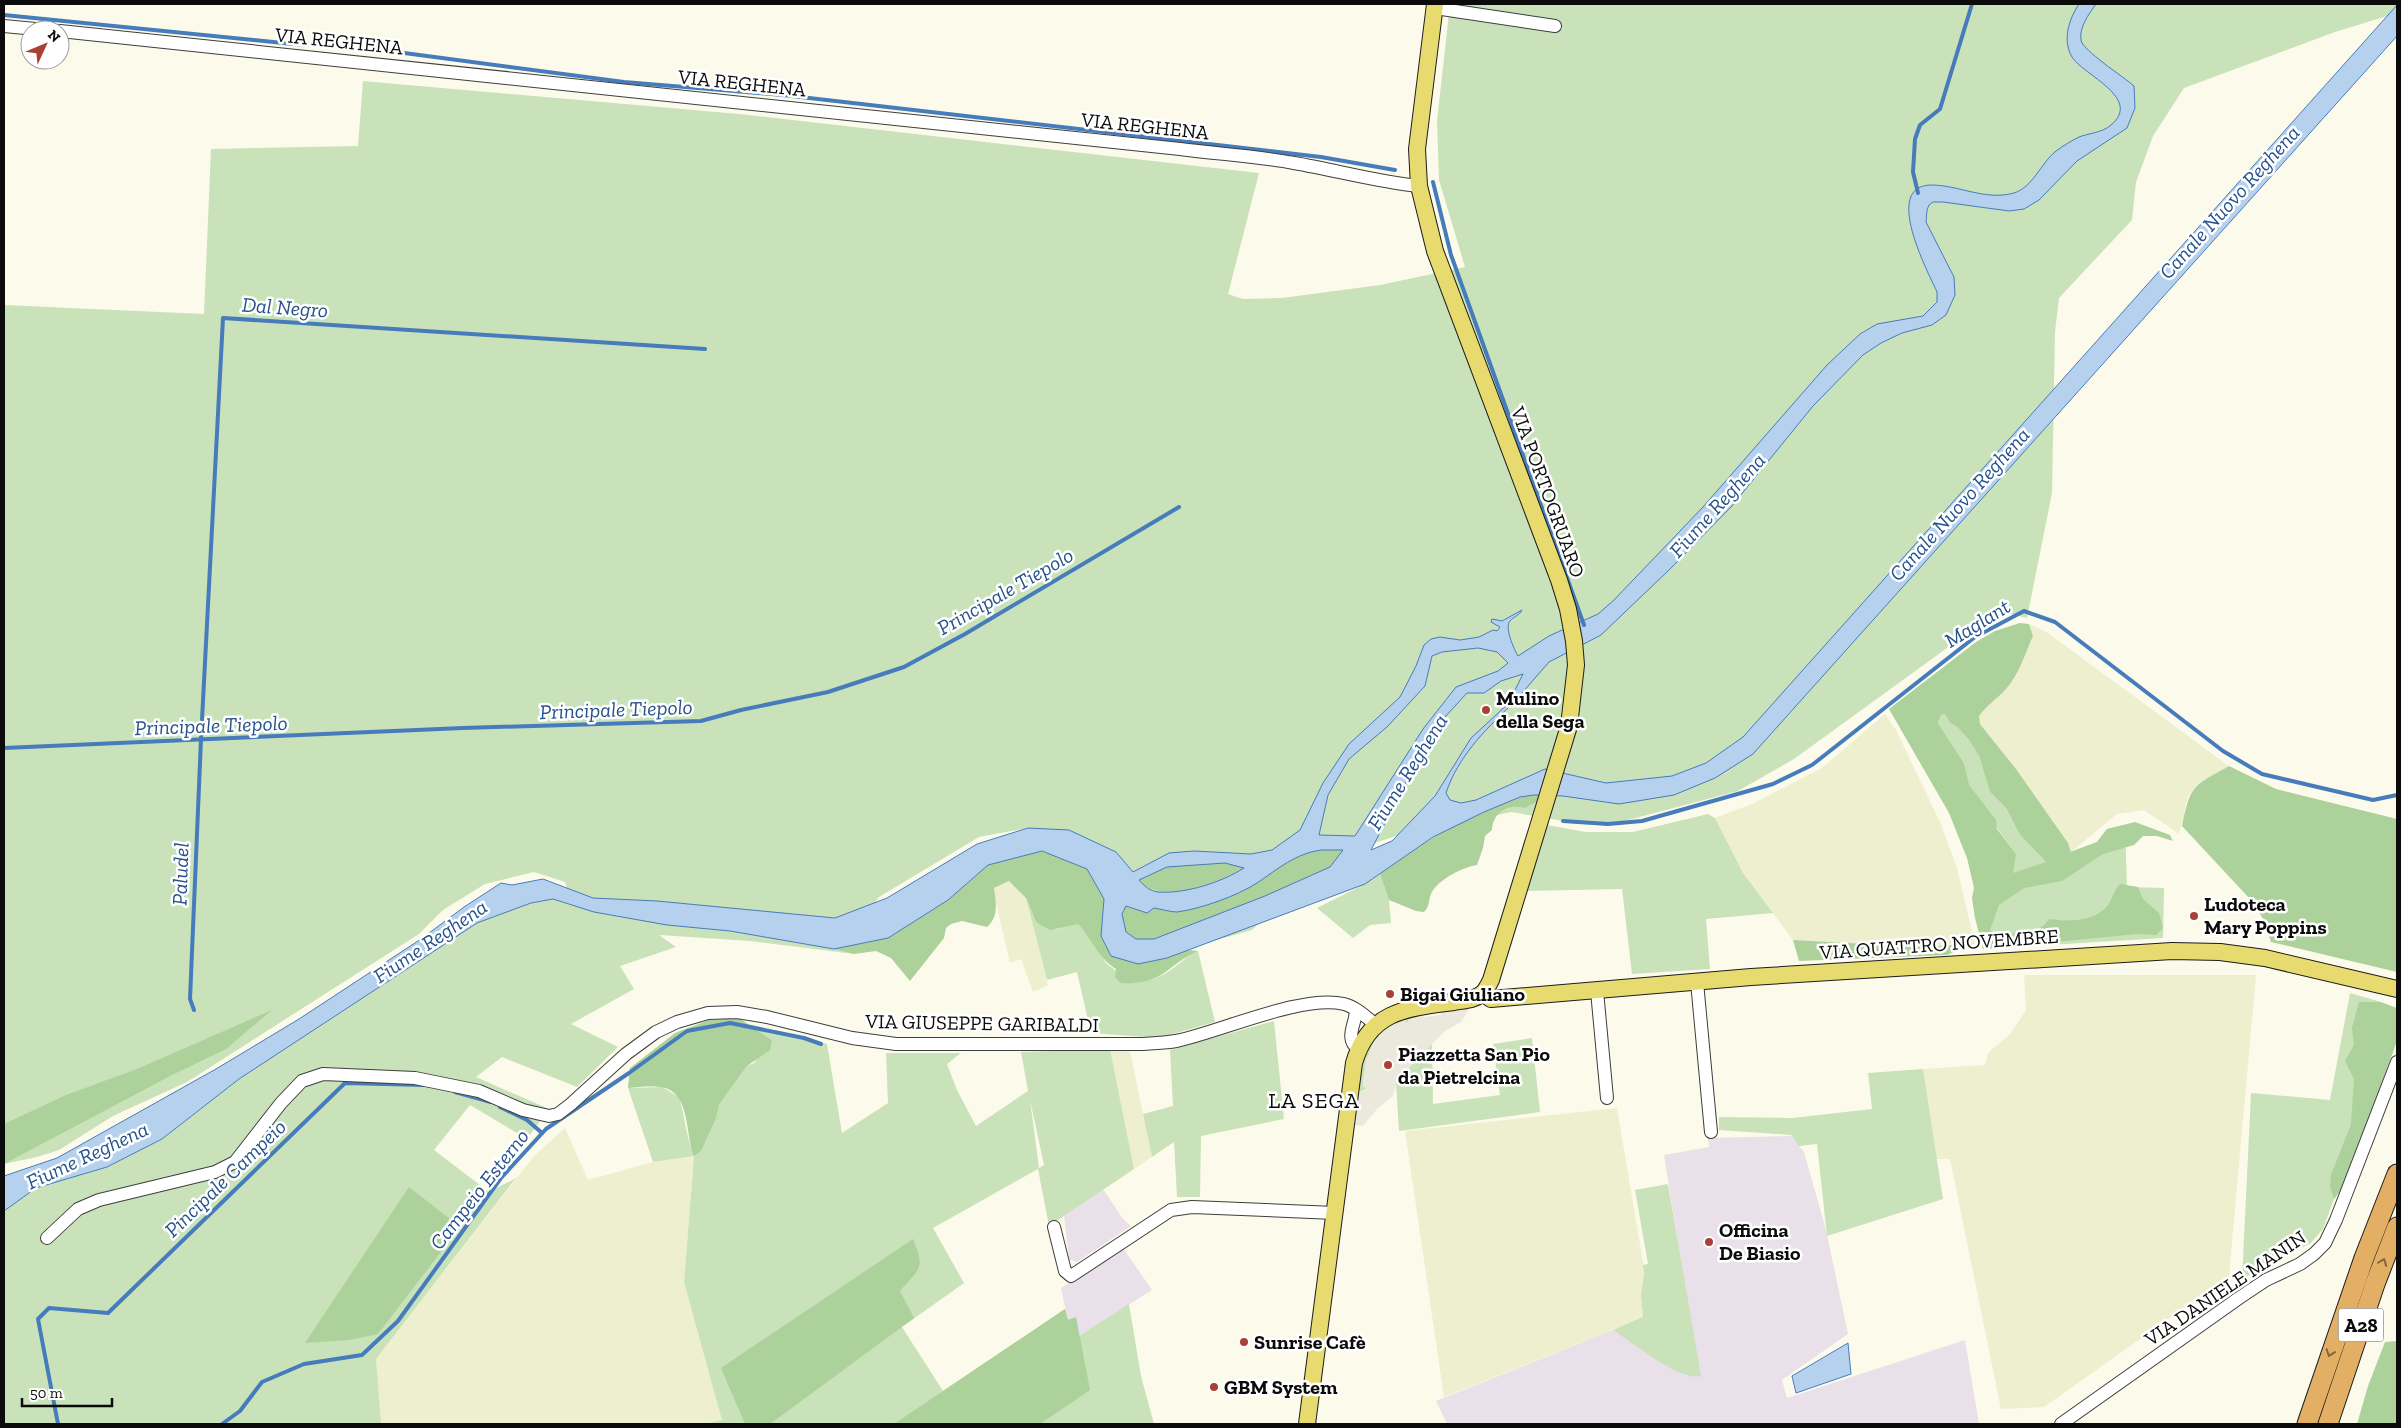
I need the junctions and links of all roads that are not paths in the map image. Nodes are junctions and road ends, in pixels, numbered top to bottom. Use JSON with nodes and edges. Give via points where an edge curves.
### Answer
{"nodes":[{"id":1,"x":1435,"y":6,"type":"edge"},
{"id":2,"x":4,"y":26,"type":"edge"},
{"id":3,"x":1555,"y":26,"type":"dead end"},
{"id":4,"x":20,"y":28,"type":"edge"},
{"id":5,"x":70,"y":32,"type":"edge"},
{"id":6,"x":1419,"y":186,"type":"junction"},
{"id":7,"x":1697,"y":982,"type":"junction"},
{"id":8,"x":2397,"y":989,"type":"edge"},
{"id":9,"x":1597,"y":991,"type":"junction"},
{"id":10,"x":1483,"y":993,"type":"junction"},
{"id":11,"x":1356,"y":1010,"type":"junction"},
{"id":12,"x":1376,"y":1025,"type":"junction"},
{"id":13,"x":1358,"y":1049,"type":"junction"},
{"id":14,"x":2397,"y":1062,"type":"edge"},
{"id":15,"x":1608,"y":1098,"type":"dead end"},
{"id":16,"x":1711,"y":1132,"type":"dead end"},
{"id":17,"x":2397,"y":1174,"type":"edge"},
{"id":18,"x":1335,"y":1213,"type":"junction"},
{"id":19,"x":1054,"y":1227,"type":"dead end"},
{"id":20,"x":2397,"y":1227,"type":"edge"},
{"id":21,"x":47,"y":1238,"type":"dead end"},
{"id":22,"x":2375,"y":1284,"type":"junction"},
{"id":23,"x":2320,"y":1382,"type":"junction"},
{"id":24,"x":1307,"y":1424,"type":"edge"},
{"id":25,"x":2061,"y":1424,"type":"edge"},
{"id":26,"x":2299,"y":1424,"type":"edge"},
{"id":27,"x":2307,"y":1424,"type":"edge"},
{"id":28,"x":2328,"y":1424,"type":"edge"},
{"id":29,"x":2338,"y":1424,"type":"edge"}],
"edges":[{"from":1,"to":3,"type":"street"},
{"from":1,"to":6,"type":"main road","name":"VIA PORTOGRUARO","via":[[1417,148]]},
{"from":2,"to":4,"type":"street"},
{"from":5,"to":6,"type":"street","name":"VIA REGHENA","via":[[1180,149],[1291,162]]},
{"from":6,"to":10,"type":"main road","name":"VIA PORTOGRUARO","via":[[1435,251],[1559,580],[1568,609],[1575,656],[1569,726],[1491,980]]},
{"from":7,"to":8,"type":"main road","name":"VIA QUATTRO NOVEMBRE","via":[[2172,951],[2220,952],[2275,960]]},
{"from":7,"to":9,"type":"main road","name":"VIA QUATTRO NOVEMBRE"},
{"from":7,"to":16,"type":"street"},
{"from":9,"to":10,"type":"main road","name":"VIA QUATTRO NOVEMBRE","via":[[1490,999]]},
{"from":9,"to":15,"type":"street"},
{"from":10,"to":12,"type":"main road","via":[[1472,999],[1414,1007]]},
{"from":11,"to":12,"type":"street","name":"VIA GIUSEPPE GARIBALDI"},
{"from":11,"to":13,"type":"street","via":[[1350,1035]]},
{"from":11,"to":21,"type":"street","name":"VIA GIUSEPPE GARIBALDI","via":[[1341,1004],[1316,1004],[1266,1014],[1175,1041],[1083,1044],[896,1044],[852,1038],[737,1012],[708,1013],[656,1032],[626,1054],[571,1104],[558,1114],[549,1116],[523,1110],[479,1091],[415,1078],[324,1074],[302,1081],[235,1162],[215,1172],[99,1200],[78,1209]]},
{"from":12,"to":13,"type":"main road","via":[[1367,1032]]},
{"from":13,"to":18,"type":"main road"},
{"from":14,"to":25,"type":"street","name":"VIA DANIELE MANIN","via":[[2325,1243],[2300,1264],[2266,1280],[2239,1298]]},
{"from":17,"to":23,"type":"highway","number":"A28","one_way":true},
{"from":18,"to":19,"type":"street","via":[[1192,1207],[1171,1210],[1071,1276],[1064,1271]]},
{"from":18,"to":24,"type":"main road"},
{"from":22,"to":20,"type":"highway","number":"A28","one_way":true},
{"from":22,"to":28,"type":"highway","number":"A28"},
{"from":22,"to":29,"type":"highway","via":[[2363,1343]]},
{"from":23,"to":26,"type":"highway"},
{"from":23,"to":27,"type":"highway","number":"A28"}]}
